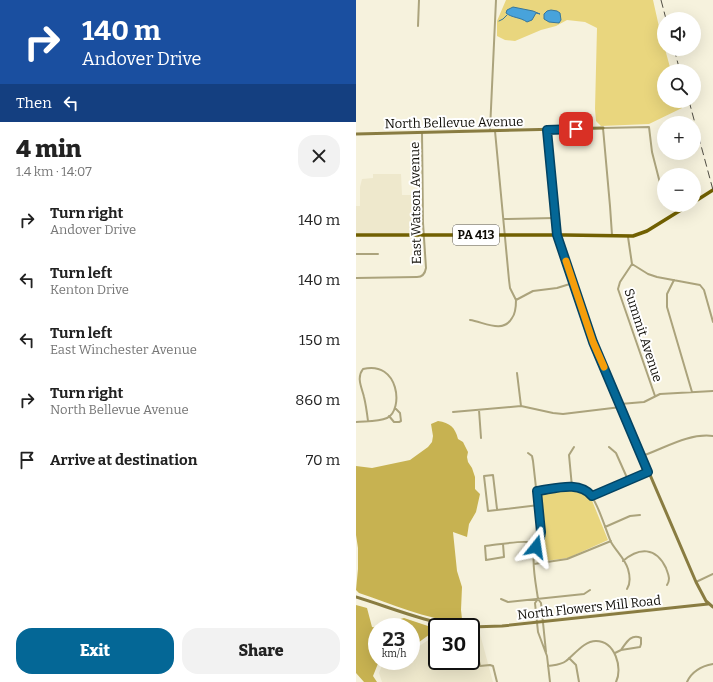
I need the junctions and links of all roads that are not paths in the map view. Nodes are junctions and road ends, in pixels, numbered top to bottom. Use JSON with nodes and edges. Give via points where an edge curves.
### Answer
{"nodes":[{"id":1,"x":419,"y":0,"type":"edge"},
{"id":2,"x":496,"y":0,"type":"edge"},
{"id":3,"x":418,"y":26,"type":"dead end"},
{"id":4,"x":603,"y":128,"type":"junction"},
{"id":5,"x":547,"y":130,"type":"junction"},
{"id":6,"x":490,"y":131,"type":"junction"},
{"id":7,"x":495,"y":131,"type":"junction"},
{"id":8,"x":422,"y":132,"type":"junction"},
{"id":9,"x":356,"y":134,"type":"edge"},
{"id":10,"x":657,"y":171,"type":"edge"},
{"id":11,"x":713,"y":190,"type":"edge"},
{"id":12,"x":701,"y":198,"type":"edge"},
{"id":13,"x":678,"y":212,"type":"edge"},
{"id":14,"x":555,"y":218,"type":"junction"},
{"id":15,"x":504,"y":219,"type":"junction"},
{"id":16,"x":356,"y":235,"type":"edge"},
{"id":17,"x":424,"y":235,"type":"junction"},
{"id":18,"x":505,"y":235,"type":"junction"},
{"id":19,"x":557,"y":235,"type":"junction"},
{"id":20,"x":612,"y":236,"type":"junction"},
{"id":21,"x":628,"y":237,"type":"junction"},
{"id":22,"x":356,"y":254,"type":"edge"},
{"id":23,"x":378,"y":254,"type":"dead end"},
{"id":24,"x":632,"y":264,"type":"junction"},
{"id":25,"x":356,"y":278,"type":"edge"},
{"id":26,"x":674,"y":280,"type":"junction"},
{"id":27,"x":573,"y":283,"type":"junction"},
{"id":28,"x":516,"y":300,"type":"junction"},
{"id":29,"x":470,"y":320,"type":"dead end"},
{"id":30,"x":713,"y":322,"type":"edge"},
{"id":31,"x":517,"y":373,"type":"dead end"},
{"id":32,"x":713,"y":391,"type":"edge"},
{"id":33,"x":692,"y":392,"type":"junction"},
{"id":34,"x":655,"y":396,"type":"junction"},
{"id":35,"x":521,"y":406,"type":"junction"},
{"id":36,"x":620,"y":406,"type":"junction"},
{"id":37,"x":395,"y":408,"type":"junction"},
{"id":38,"x":478,"y":410,"type":"junction"},
{"id":39,"x":453,"y":412,"type":"dead end"},
{"id":40,"x":389,"y":416,"type":"junction"},
{"id":41,"x":368,"y":420,"type":"junction"},
{"id":42,"x":356,"y":422,"type":"edge"},
{"id":43,"x":713,"y":436,"type":"edge"},
{"id":44,"x":481,"y":438,"type":"dead end"},
{"id":45,"x":574,"y":446,"type":"dead end"},
{"id":46,"x":609,"y":447,"type":"dead end"},
{"id":47,"x":528,"y":453,"type":"dead end"},
{"id":48,"x":642,"y":456,"type":"junction"},
{"id":49,"x":648,"y":472,"type":"junction"},
{"id":50,"x":628,"y":480,"type":"junction"},
{"id":51,"x":572,"y":487,"type":"junction"},
{"id":52,"x":537,"y":491,"type":"junction"},
{"id":53,"x":592,"y":496,"type":"junction"},
{"id":54,"x":539,"y":506,"type":"junction"},
{"id":55,"x":497,"y":509,"type":"junction"},
{"id":56,"x":640,"y":515,"type":"dead end"},
{"id":57,"x":605,"y":527,"type":"junction"},
{"id":58,"x":611,"y":541,"type":"junction"},
{"id":59,"x":503,"y":544,"type":"junction"},
{"id":60,"x":536,"y":547,"type":"junction"},
{"id":61,"x":623,"y":561,"type":"junction"},
{"id":62,"x":534,"y":564,"type":"junction"},
{"id":63,"x":713,"y":574,"type":"edge"},
{"id":64,"x":696,"y":582,"type":"junction"},
{"id":65,"x":668,"y":585,"type":"dead end"},
{"id":66,"x":627,"y":589,"type":"dead end"},
{"id":67,"x":590,"y":590,"type":"dead end"},
{"id":68,"x":356,"y":597,"type":"edge"},
{"id":69,"x":501,"y":599,"type":"dead end"},
{"id":70,"x":538,"y":599,"type":"junction"},
{"id":71,"x":708,"y":604,"type":"junction"},
{"id":72,"x":713,"y":607,"type":"edge"},
{"id":73,"x":428,"y":621,"type":"edge"},
{"id":74,"x":543,"y":622,"type":"junction"},
{"id":75,"x":537,"y":623,"type":"junction"},
{"id":76,"x":480,"y":628,"type":"edge"},
{"id":77,"x":621,"y":650,"type":"junction"},
{"id":78,"x":615,"y":653,"type":"junction"},
{"id":79,"x":547,"y":656,"type":"junction"},
{"id":80,"x":569,"y":658,"type":"junction"},
{"id":81,"x":713,"y":664,"type":"edge"},
{"id":82,"x":480,"y":666,"type":"edge"},
{"id":83,"x":548,"y":666,"type":"junction"},
{"id":84,"x":497,"y":682,"type":"edge"},
{"id":85,"x":550,"y":682,"type":"edge"},
{"id":86,"x":580,"y":682,"type":"edge"},
{"id":87,"x":616,"y":682,"type":"edge"},
{"id":88,"x":687,"y":682,"type":"edge"}],
"edges":[{"from":1,"to":3,"type":"street"},
{"from":2,"to":6,"type":"street"},
{"from":4,"to":5,"type":"street","name":"North Bellevue Avenue"},
{"from":4,"to":10,"type":"street","name":"North Bellevue Avenue","via":[[649,127]]},
{"from":4,"to":20,"type":"street"},
{"from":5,"to":7,"type":"street","name":"North Bellevue Avenue"},
{"from":5,"to":14,"type":"street"},
{"from":6,"to":7,"type":"street","name":"North Bellevue Avenue"},
{"from":6,"to":8,"type":"street","name":"North Bellevue Avenue"},
{"from":7,"to":15,"type":"street"},
{"from":8,"to":9,"type":"street","name":"North Bellevue Avenue"},
{"from":8,"to":17,"type":"street","name":"East Watson Avenue"},
{"from":11,"to":12,"type":"main road"},
{"from":13,"to":21,"type":"main road","number":"PA 413","via":[[640,235]]},
{"from":14,"to":15,"type":"street"},
{"from":14,"to":19,"type":"street"},
{"from":15,"to":18,"type":"street"},
{"from":16,"to":17,"type":"main road","number":"PA 413"},
{"from":17,"to":18,"type":"main road","number":"PA 413"},
{"from":17,"to":25,"type":"street","name":"East Watson Avenue","via":[[426,268],[420,276]]},
{"from":18,"to":19,"type":"main road","number":"PA 413"},
{"from":18,"to":28,"type":"street","via":[[510,288]]},
{"from":19,"to":20,"type":"main road","number":"PA 413"},
{"from":19,"to":27,"type":"street"},
{"from":20,"to":21,"type":"main road","number":"PA 413"},
{"from":21,"to":24,"type":"street"},
{"from":22,"to":23,"type":"street"},
{"from":24,"to":26,"type":"street","via":[[651,275]]},
{"from":24,"to":34,"type":"street","name":"Summit Avenue","via":[[618,289]]},
{"from":26,"to":30,"type":"street","via":[[702,286]]},
{"from":26,"to":33,"type":"street","via":[[666,294],[667,308]]},
{"from":27,"to":28,"type":"street","via":[[534,291]]},
{"from":27,"to":36,"type":"street","via":[[593,342]]},
{"from":28,"to":29,"type":"street","via":[[515,313],[505,326],[493,326]]},
{"from":31,"to":35,"type":"street"},
{"from":32,"to":33,"type":"street"},
{"from":33,"to":34,"type":"street"},
{"from":34,"to":36,"type":"street","via":[[644,402]]},
{"from":35,"to":36,"type":"street","via":[[563,414]]},
{"from":35,"to":38,"type":"street"},
{"from":36,"to":48,"type":"street"},
{"from":37,"to":40,"type":"street"},
{"from":37,"to":40,"type":"street","via":[[400,413],[401,421],[394,422]]},
{"from":37,"to":41,"type":"street","via":[[395,388],[390,375],[378,369],[363,369],[360,373],[360,384]]},
{"from":38,"to":39,"type":"street"},
{"from":38,"to":44,"type":"street"},
{"from":40,"to":41,"type":"street"},
{"from":41,"to":42,"type":"street"},
{"from":43,"to":48,"type":"street","via":[[686,439]]},
{"from":45,"to":51,"type":"street","via":[[569,455]]},
{"from":46,"to":50,"type":"street","via":[[616,453]]},
{"from":47,"to":52,"type":"street","via":[[533,461]]},
{"from":48,"to":49,"type":"street"},
{"from":49,"to":50,"type":"street"},
{"from":49,"to":64,"type":"street"},
{"from":50,"to":53,"type":"street"},
{"from":51,"to":52,"type":"street"},
{"from":51,"to":53,"type":"street","via":[[584,489]]},
{"from":52,"to":54,"type":"street"},
{"from":53,"to":57,"type":"street"},
{"from":54,"to":55,"type":"street"},
{"from":54,"to":60,"type":"street","via":[[541,536]]},
{"from":55,"to":55,"type":"street","via":[[488,511],[484,476],[493,475]]},
{"from":56,"to":57,"type":"street","via":[[630,516]]},
{"from":57,"to":58,"type":"street"},
{"from":58,"to":61,"type":"street"},
{"from":58,"to":62,"type":"street","via":[[567,559]]},
{"from":59,"to":59,"type":"street","via":[[485,546],[486,560],[504,557]]},
{"from":59,"to":60,"type":"street","via":[[527,542]]},
{"from":60,"to":62,"type":"street","via":[[533,555]]},
{"from":61,"to":65,"type":"street","via":[[636,552],[648,551],[657,555],[669,577]]},
{"from":61,"to":66,"type":"street","via":[[628,568],[630,579]]},
{"from":62,"to":70,"type":"street"},
{"from":63,"to":64,"type":"street"},
{"from":64,"to":71,"type":"street"},
{"from":67,"to":70,"type":"street","via":[[584,594]]},
{"from":68,"to":73,"type":"street"},
{"from":69,"to":70,"type":"street","via":[[508,602]]},
{"from":70,"to":74,"type":"street","via":[[541,603]]},
{"from":70,"to":75,"type":"street","via":[[535,603]]},
{"from":71,"to":72,"type":"street"},
{"from":71,"to":74,"type":"street","name":"North Flowers Mill Road"},
{"from":74,"to":75,"type":"street","name":"North Flowers Mill Road"},
{"from":74,"to":79,"type":"street"},
{"from":75,"to":76,"type":"street","name":"North Flowers Mill Road"},
{"from":75,"to":79,"type":"street"},
{"from":77,"to":77,"type":"street","via":[[629,638],[641,638],[640,647]]},
{"from":77,"to":78,"type":"street"},
{"from":78,"to":80,"type":"street","via":[[608,645],[597,640],[586,643]]},
{"from":78,"to":87,"type":"street","via":[[618,669]]},
{"from":79,"to":83,"type":"street"},
{"from":80,"to":83,"type":"street","via":[[559,664]]},
{"from":80,"to":86,"type":"street","via":[[576,665]]},
{"from":81,"to":88,"type":"street","via":[[694,672]]},
{"from":82,"to":84,"type":"street","via":[[493,666]]},
{"from":83,"to":85,"type":"street"}]}
